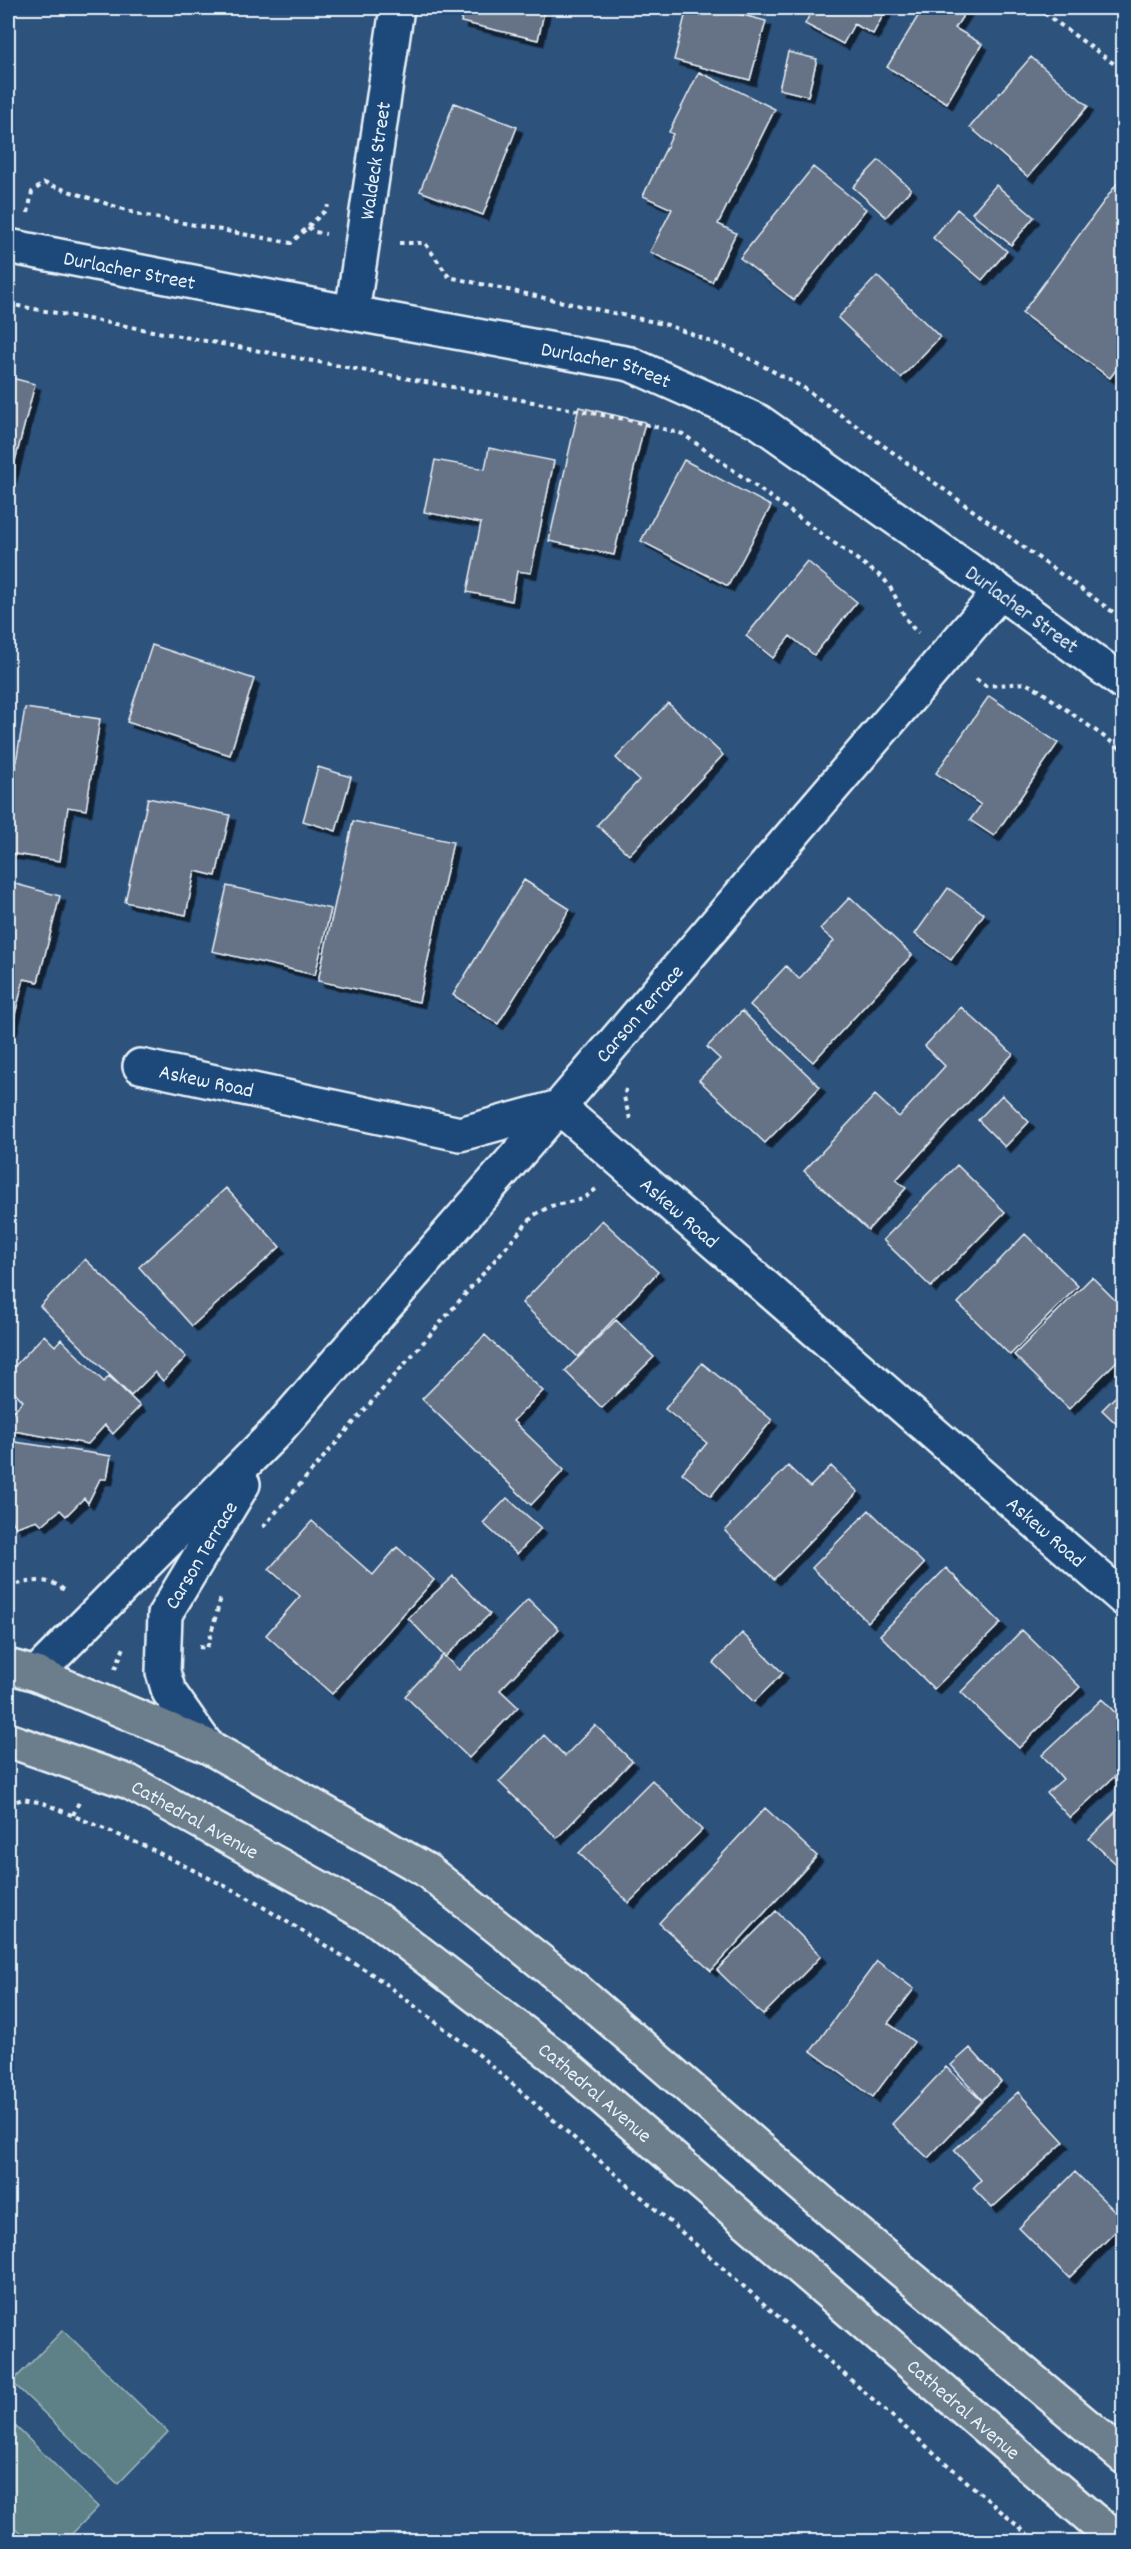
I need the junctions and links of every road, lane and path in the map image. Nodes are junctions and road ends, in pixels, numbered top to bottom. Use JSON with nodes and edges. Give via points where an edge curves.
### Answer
{"nodes":[{"id":1,"x":397,"y":8,"type":"edge"},
{"id":2,"x":1037,"y":8,"type":"edge"},
{"id":3,"x":1124,"y":71,"type":"edge"},
{"id":4,"x":329,"y":197,"type":"dead end"},
{"id":5,"x":29,"y":206,"type":"dead end"},
{"id":6,"x":308,"y":226,"type":"junction"},
{"id":7,"x":315,"y":232,"type":"dead end"},
{"id":8,"x":8,"y":246,"type":"edge"},
{"id":9,"x":15,"y":285,"type":"dead end"},
{"id":10,"x":9,"y":304,"type":"edge"},
{"id":11,"x":352,"y":313,"type":"junction"},
{"id":12,"x":999,"y":592,"type":"junction"},
{"id":13,"x":916,"y":631,"type":"dead end"},
{"id":14,"x":971,"y":675,"type":"dead end"},
{"id":15,"x":1124,"y":683,"type":"edge"},
{"id":16,"x":1124,"y":751,"type":"edge"},
{"id":17,"x":140,"y":1066,"type":"dead end"},
{"id":18,"x":559,"y":1107,"type":"junction"},
{"id":19,"x":602,"y":1182,"type":"dead end"},
{"id":20,"x":276,"y":1432,"type":"junction"},
{"id":21,"x":262,"y":1528,"type":"dead end"},
{"id":22,"x":8,"y":1586,"type":"edge"},
{"id":23,"x":224,"y":1588,"type":"dead end"},
{"id":24,"x":69,"y":1595,"type":"dead end"},
{"id":25,"x":1124,"y":1599,"type":"edge"},
{"id":26,"x":127,"y":1641,"type":"dead end"},
{"id":27,"x":196,"y":1647,"type":"dead end"},
{"id":28,"x":22,"y":1670,"type":"edge"},
{"id":29,"x":112,"y":1676,"type":"dead end"},
{"id":30,"x":8,"y":1740,"type":"edge"},
{"id":31,"x":207,"y":1746,"type":"junction"},
{"id":32,"x":8,"y":1804,"type":"edge"},
{"id":33,"x":1124,"y":2457,"type":"edge"},
{"id":34,"x":1036,"y":2541,"type":"edge"},
{"id":35,"x":1120,"y":2541,"type":"edge"}],
"edges":[{"from":1,"to":11,"type":"main road","name":"Waldeck Street"},
{"from":2,"to":3,"type":"path"},
{"from":4,"to":6,"type":"path","via":[[327,209]]},
{"from":5,"to":6,"type":"path","via":[[32,192],[44,183],[141,215],[291,243]]},
{"from":6,"to":7,"type":"path"},
{"from":8,"to":11,"type":"main road","name":"Durlacher Street"},
{"from":9,"to":10,"type":"path"},
{"from":10,"to":13,"type":"path","via":[[629,420],[683,434],[883,578],[893,590],[906,622]]},
{"from":11,"to":12,"type":"main road","name":"Durlacher Street","via":[[630,364],[758,421]]},
{"from":12,"to":15,"type":"main road","name":"Durlacher Street"},
{"from":12,"to":18,"type":"main road","name":"Carson Terrace"},
{"from":14,"to":16,"type":"path","via":[[986,686],[1025,683]]},
{"from":17,"to":18,"type":"main road","name":"Askew Road","via":[[460,1134]]},
{"from":18,"to":20,"type":"main road","name":"Carson Terrace"},
{"from":18,"to":25,"type":"main road","name":"Askew Road"},
{"from":19,"to":21,"type":"path","via":[[583,1199],[551,1206],[534,1215]]},
{"from":20,"to":28,"type":"main road","name":"Carson Terrace"},
{"from":20,"to":31,"type":"main road","name":"Carson Terrace","via":[[165,1614],[163,1672],[169,1692]]},
{"from":22,"to":24,"type":"path","via":[[49,1581],[60,1585]]},
{"from":23,"to":27,"type":"path","via":[[207,1648]]},
{"from":26,"to":29,"type":"path"},
{"from":28,"to":31,"type":"main road"},
{"from":30,"to":35,"type":"main road","name":"Cathedral Avenue","via":[[129,1782],[376,1919],[554,2056]]},
{"from":31,"to":33,"type":"main road","via":[[426,1870],[575,1989]]},
{"from":32,"to":34,"type":"path","via":[[23,1799],[43,1803],[147,1847],[245,1896],[375,1976],[478,2054]]}]}
